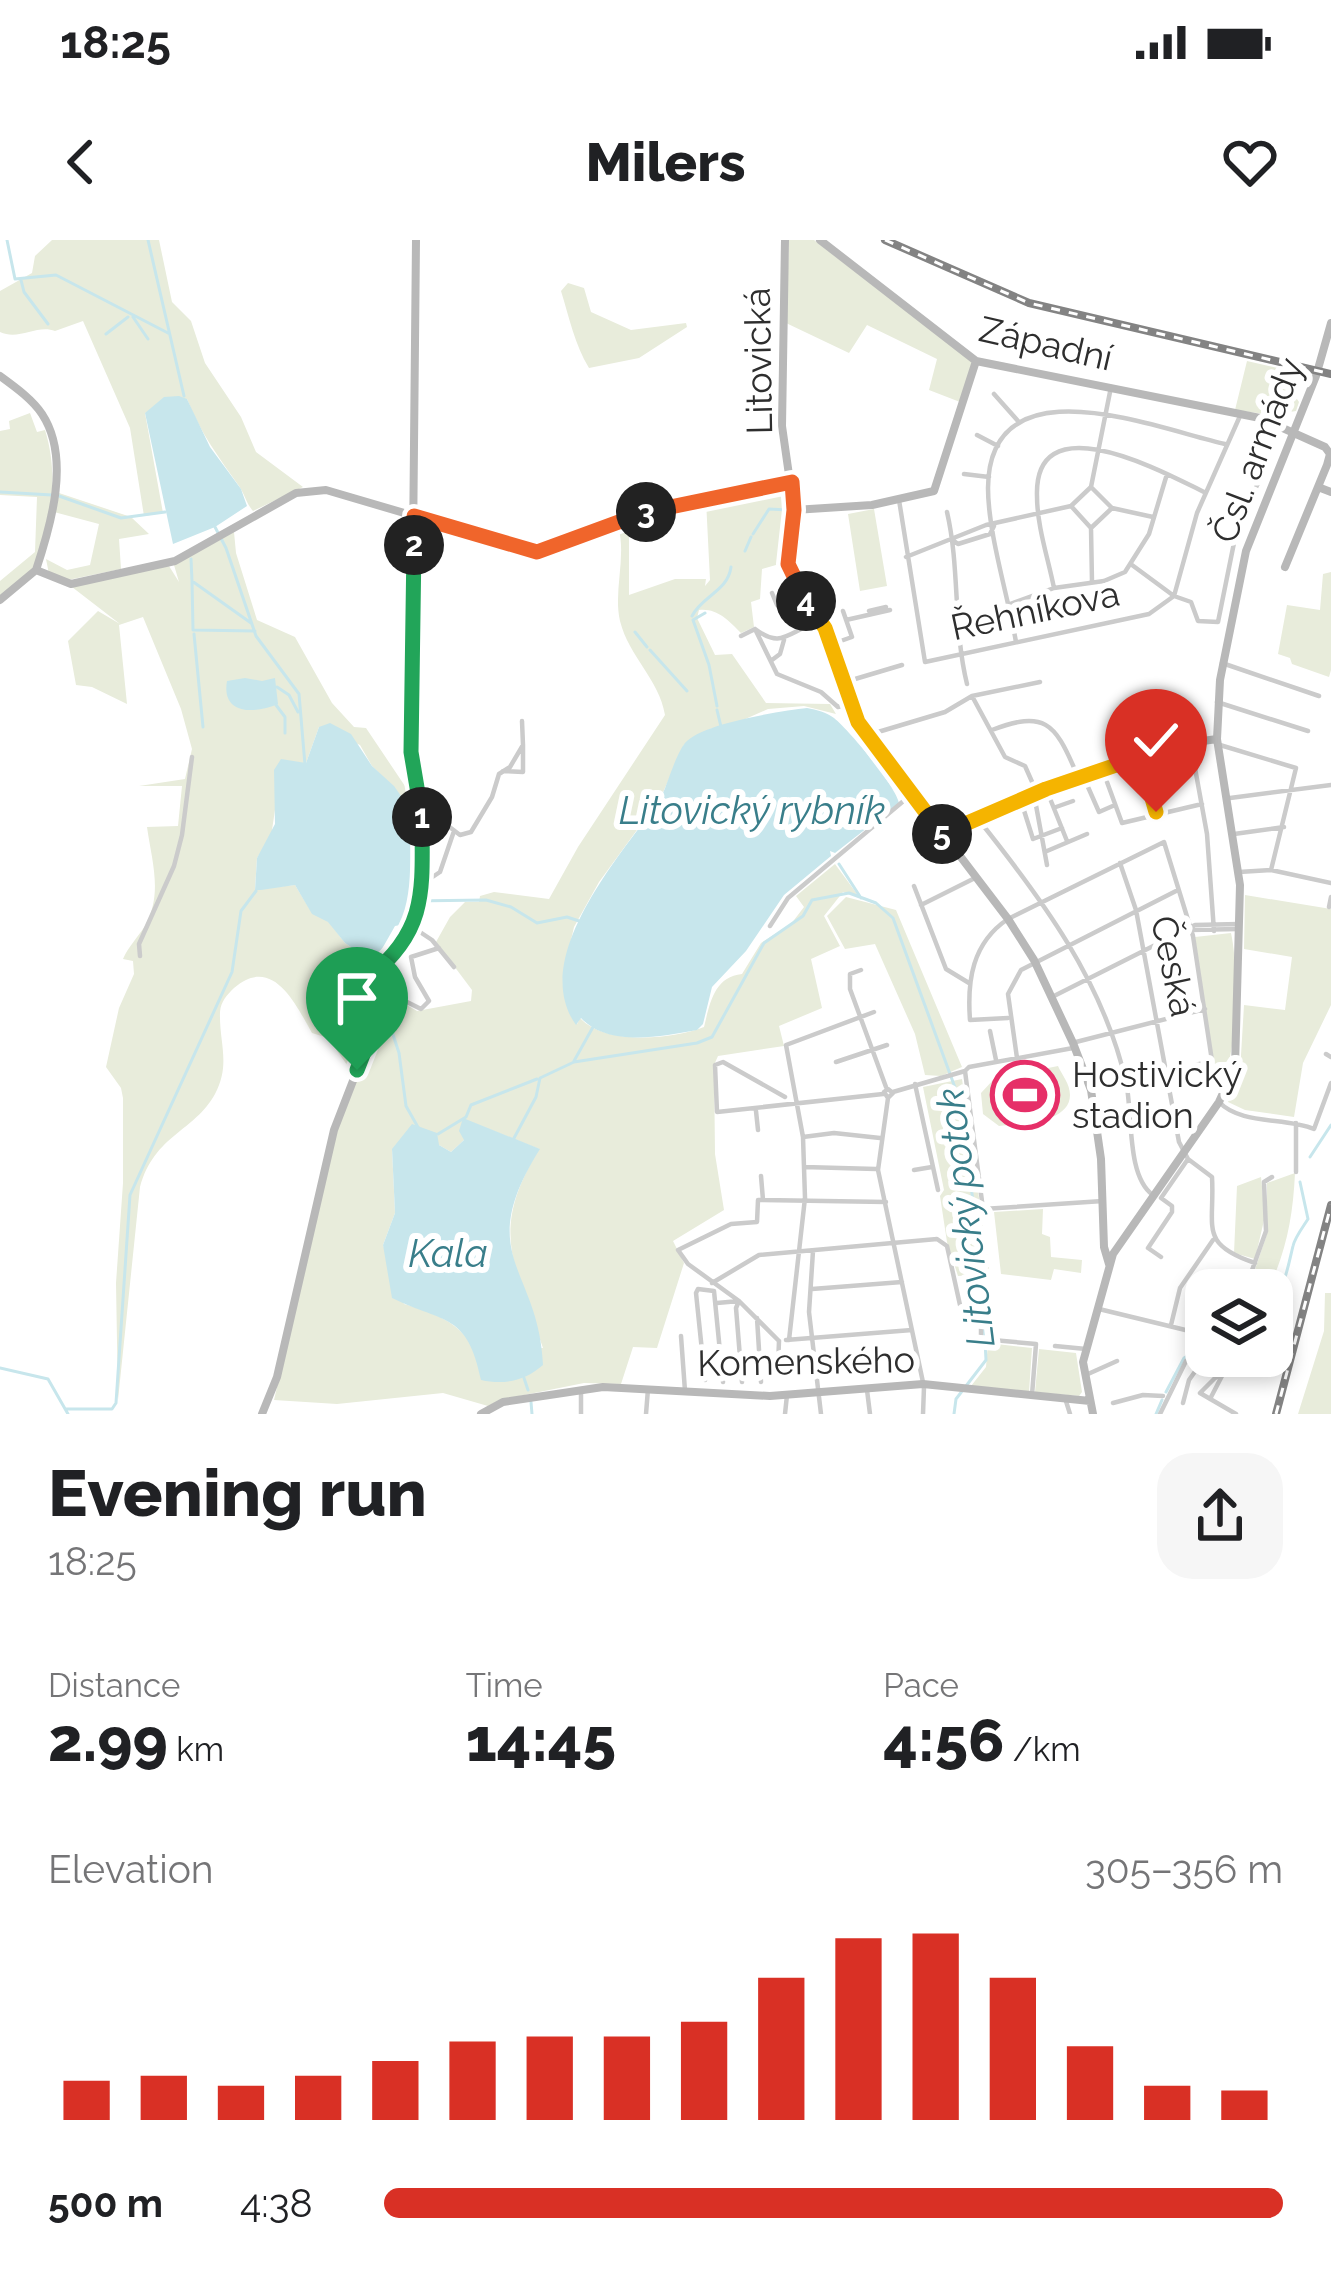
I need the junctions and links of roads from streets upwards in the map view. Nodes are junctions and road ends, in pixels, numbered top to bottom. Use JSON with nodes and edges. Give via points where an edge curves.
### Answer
{"nodes":[{"id":1,"x":416,"y":240,"type":"edge"},
{"id":2,"x":785,"y":240,"type":"edge"},
{"id":3,"x":820,"y":240,"type":"edge"},
{"id":4,"x":1331,"y":323,"type":"edge"},
{"id":5,"x":976,"y":361,"type":"junction"},
{"id":6,"x":0,"y":376,"type":"edge"},
{"id":7,"x":1111,"y":387,"type":"junction"},
{"id":8,"x":993,"y":394,"type":"dead end"},
{"id":9,"x":1106,"y":413,"type":"junction"},
{"id":10,"x":1240,"y":416,"type":"junction"},
{"id":11,"x":1019,"y":423,"type":"junction"},
{"id":12,"x":1292,"y":433,"type":"junction"},
{"id":13,"x":977,"y":435,"type":"dead end"},
{"id":14,"x":1225,"y":444,"type":"junction"},
{"id":15,"x":998,"y":446,"type":"junction"},
{"id":16,"x":1096,"y":449,"type":"junction"},
{"id":17,"x":1267,"y":464,"type":"dead end"},
{"id":18,"x":964,"y":473,"type":"dead end"},
{"id":19,"x":1167,"y":474,"type":"junction"},
{"id":20,"x":988,"y":477,"type":"junction"},
{"id":21,"x":792,"y":482,"type":"junction"},
{"id":22,"x":1091,"y":487,"type":"junction"},
{"id":23,"x":1318,"y":487,"type":"junction"},
{"id":24,"x":1204,"y":492,"type":"junction"},
{"id":25,"x":1331,"y":492,"type":"edge"},
{"id":26,"x":899,"y":500,"type":"junction"},
{"id":27,"x":1071,"y":506,"type":"junction"},
{"id":28,"x":1112,"y":508,"type":"junction"},
{"id":29,"x":794,"y":510,"type":"junction"},
{"id":30,"x":947,"y":512,"type":"dead end"},
{"id":31,"x":1038,"y":512,"type":"junction"},
{"id":32,"x":414,"y":516,"type":"junction"},
{"id":33,"x":1154,"y":517,"type":"junction"},
{"id":34,"x":994,"y":526,"type":"junction"},
{"id":35,"x":1091,"y":528,"type":"junction"},
{"id":36,"x":1237,"y":528,"type":"junction"},
{"id":37,"x":1252,"y":534,"type":"junction"},
{"id":38,"x":954,"y":541,"type":"junction"},
{"id":39,"x":905,"y":556,"type":"junction"},
{"id":40,"x":1132,"y":565,"type":"junction"},
{"id":41,"x":1285,"y":567,"type":"dead end"},
{"id":42,"x":36,"y":570,"type":"junction"},
{"id":43,"x":1092,"y":582,"type":"junction"},
{"id":44,"x":1054,"y":588,"type":"junction"},
{"id":45,"x":772,"y":593,"type":"dead end"},
{"id":46,"x":1174,"y":596,"type":"junction"},
{"id":47,"x":805,"y":599,"type":"junction"},
{"id":48,"x":0,"y":600,"type":"edge"},
{"id":49,"x":1010,"y":604,"type":"junction"},
{"id":50,"x":888,"y":608,"type":"dead end"},
{"id":51,"x":843,"y":611,"type":"dead end"},
{"id":52,"x":818,"y":619,"type":"junction"},
{"id":53,"x":846,"y":620,"type":"junction"},
{"id":54,"x":807,"y":626,"type":"junction"},
{"id":55,"x":755,"y":629,"type":"junction"},
{"id":56,"x":741,"y":636,"type":"dead end"},
{"id":57,"x":784,"y":640,"type":"junction"},
{"id":58,"x":1016,"y":642,"type":"junction"},
{"id":59,"x":832,"y":644,"type":"junction"},
{"id":60,"x":959,"y":653,"type":"junction"},
{"id":61,"x":771,"y":661,"type":"junction"},
{"id":62,"x":1222,"y":663,"type":"junction"},
{"id":63,"x":902,"y":665,"type":"dead end"},
{"id":64,"x":845,"y":682,"type":"junction"},
{"id":65,"x":1040,"y":682,"type":"dead end"},
{"id":66,"x":967,"y":684,"type":"dead end"},
{"id":67,"x":972,"y":696,"type":"junction"},
{"id":68,"x":1318,"y":696,"type":"dead end"},
{"id":69,"x":1217,"y":701,"type":"junction"},
{"id":70,"x":850,"y":704,"type":"junction"},
{"id":71,"x":522,"y":721,"type":"dead end"},
{"id":72,"x":992,"y":730,"type":"junction"},
{"id":73,"x":1309,"y":731,"type":"dead end"},
{"id":74,"x":868,"y":735,"type":"junction"},
{"id":75,"x":1218,"y":742,"type":"junction"},
{"id":76,"x":523,"y":745,"type":"junction"},
{"id":77,"x":193,"y":757,"type":"dead end"},
{"id":78,"x":1140,"y":757,"type":"junction"},
{"id":79,"x":1192,"y":757,"type":"dead end"},
{"id":80,"x":503,"y":771,"type":"junction"},
{"id":81,"x":1067,"y":773,"type":"dead end"},
{"id":82,"x":1107,"y":782,"type":"dead end"},
{"id":83,"x":1331,"y":785,"type":"edge"},
{"id":84,"x":1088,"y":787,"type":"dead end"},
{"id":85,"x":1292,"y":790,"type":"junction"},
{"id":86,"x":1039,"y":792,"type":"junction"},
{"id":87,"x":913,"y":793,"type":"junction"},
{"id":88,"x":1229,"y":798,"type":"junction"},
{"id":89,"x":1022,"y":801,"type":"junction"},
{"id":90,"x":1073,"y":801,"type":"dead end"},
{"id":91,"x":1202,"y":803,"type":"junction"},
{"id":92,"x":1115,"y":805,"type":"junction"},
{"id":93,"x":1054,"y":808,"type":"junction"},
{"id":94,"x":1156,"y":812,"type":"junction"},
{"id":95,"x":422,"y":820,"type":"junction"},
{"id":96,"x":978,"y":820,"type":"junction"},
{"id":97,"x":1062,"y":827,"type":"junction"},
{"id":98,"x":1284,"y":827,"type":"junction"},
{"id":99,"x":454,"y":831,"type":"junction"},
{"id":100,"x":942,"y":834,"type":"junction"},
{"id":101,"x":1087,"y":834,"type":"dead end"},
{"id":102,"x":1234,"y":834,"type":"junction"},
{"id":103,"x":1043,"y":835,"type":"junction"},
{"id":104,"x":1067,"y":842,"type":"junction"},
{"id":105,"x":1055,"y":847,"type":"junction"},
{"id":106,"x":1047,"y":851,"type":"junction"},
{"id":107,"x":1058,"y":859,"type":"dead end"},
{"id":108,"x":1120,"y":863,"type":"junction"},
{"id":109,"x":1047,"y":865,"type":"dead end"},
{"id":110,"x":1271,"y":870,"type":"junction"},
{"id":111,"x":1239,"y":872,"type":"junction"},
{"id":112,"x":975,"y":878,"type":"junction"},
{"id":113,"x":1331,"y":884,"type":"edge"},
{"id":114,"x":914,"y":886,"type":"dead end"},
{"id":115,"x":1178,"y":890,"type":"junction"},
{"id":116,"x":1331,"y":897,"type":"edge"},
{"id":117,"x":421,"y":898,"type":"junction"},
{"id":118,"x":1042,"y":902,"type":"junction"},
{"id":119,"x":920,"y":905,"type":"junction"},
{"id":120,"x":1329,"y":907,"type":"edge"},
{"id":121,"x":1136,"y":910,"type":"junction"},
{"id":122,"x":1007,"y":920,"type":"junction"},
{"id":123,"x":411,"y":926,"type":"junction"},
{"id":124,"x":770,"y":926,"type":"dead end"},
{"id":125,"x":1240,"y":926,"type":"junction"},
{"id":126,"x":1213,"y":928,"type":"junction"},
{"id":127,"x":1190,"y":930,"type":"junction"},
{"id":128,"x":1069,"y":944,"type":"junction"},
{"id":129,"x":439,"y":948,"type":"junction"},
{"id":130,"x":1144,"y":951,"type":"junction"},
{"id":131,"x":140,"y":956,"type":"dead end"},
{"id":132,"x":1034,"y":960,"type":"junction"},
{"id":133,"x":383,"y":967,"type":"junction"},
{"id":134,"x":454,"y":968,"type":"dead end"},
{"id":135,"x":861,"y":970,"type":"dead end"},
{"id":136,"x":1091,"y":978,"type":"junction"},
{"id":137,"x":969,"y":983,"type":"junction"},
{"id":138,"x":1052,"y":997,"type":"junction"},
{"id":139,"x":1204,"y":1010,"type":"junction"},
{"id":140,"x":874,"y":1012,"type":"dead end"},
{"id":141,"x":859,"y":1018,"type":"junction"},
{"id":142,"x":1008,"y":1018,"type":"junction"},
{"id":143,"x":1158,"y":1021,"type":"junction"},
{"id":144,"x":989,"y":1031,"type":"dead end"},
{"id":145,"x":1109,"y":1033,"type":"junction"},
{"id":146,"x":887,"y":1045,"type":"dead end"},
{"id":147,"x":1074,"y":1045,"type":"junction"},
{"id":148,"x":872,"y":1051,"type":"junction"},
{"id":149,"x":1017,"y":1058,"type":"junction"},
{"id":150,"x":1212,"y":1061,"type":"junction"},
{"id":151,"x":836,"y":1062,"type":"dead end"},
{"id":152,"x":996,"y":1062,"type":"junction"},
{"id":153,"x":967,"y":1069,"type":"junction"},
{"id":154,"x":1168,"y":1071,"type":"junction"},
{"id":155,"x":1126,"y":1082,"type":"junction"},
{"id":156,"x":1331,"y":1083,"type":"edge"},
{"id":157,"x":915,"y":1084,"type":"junction"},
{"id":158,"x":1216,"y":1088,"type":"dead end"},
{"id":159,"x":795,"y":1089,"type":"junction"},
{"id":160,"x":1090,"y":1090,"type":"junction"},
{"id":161,"x":888,"y":1093,"type":"junction"},
{"id":162,"x":785,"y":1097,"type":"junction"},
{"id":163,"x":1220,"y":1102,"type":"junction"},
{"id":164,"x":799,"y":1106,"type":"junction"},
{"id":165,"x":784,"y":1107,"type":"junction"},
{"id":166,"x":756,"y":1110,"type":"junction"},
{"id":167,"x":1296,"y":1122,"type":"junction"},
{"id":168,"x":758,"y":1130,"type":"dead end"},
{"id":169,"x":802,"y":1138,"type":"junction"},
{"id":170,"x":882,"y":1138,"type":"junction"},
{"id":171,"x":1186,"y":1156,"type":"junction"},
{"id":172,"x":804,"y":1167,"type":"junction"},
{"id":173,"x":932,"y":1167,"type":"junction"},
{"id":174,"x":878,"y":1170,"type":"junction"},
{"id":175,"x":914,"y":1170,"type":"dead end"},
{"id":176,"x":1296,"y":1172,"type":"dead end"},
{"id":177,"x":761,"y":1176,"type":"dead end"},
{"id":178,"x":1272,"y":1177,"type":"dead end"},
{"id":179,"x":938,"y":1190,"type":"dead end"},
{"id":180,"x":1153,"y":1195,"type":"junction"},
{"id":181,"x":806,"y":1198,"type":"junction"},
{"id":182,"x":763,"y":1200,"type":"junction"},
{"id":183,"x":1103,"y":1201,"type":"junction"},
{"id":184,"x":886,"y":1202,"type":"junction"},
{"id":185,"x":1214,"y":1239,"type":"junction"},
{"id":186,"x":894,"y":1246,"type":"junction"},
{"id":187,"x":1148,"y":1248,"type":"junction"},
{"id":188,"x":800,"y":1250,"type":"junction"},
{"id":189,"x":1110,"y":1250,"type":"junction"},
{"id":190,"x":813,"y":1251,"type":"junction"},
{"id":191,"x":1143,"y":1256,"type":"dead end"},
{"id":192,"x":1161,"y":1257,"type":"dead end"},
{"id":193,"x":1255,"y":1263,"type":"junction"},
{"id":194,"x":1253,"y":1269,"type":"edge"},
{"id":195,"x":902,"y":1282,"type":"junction"},
{"id":196,"x":715,"y":1287,"type":"junction"},
{"id":197,"x":811,"y":1289,"type":"junction"},
{"id":198,"x":739,"y":1301,"type":"junction"},
{"id":199,"x":717,"y":1303,"type":"junction"},
{"id":200,"x":960,"y":1305,"type":"dead end"},
{"id":201,"x":981,"y":1308,"type":"dead end"},
{"id":202,"x":1099,"y":1310,"type":"junction"},
{"id":203,"x":757,"y":1318,"type":"junction"},
{"id":204,"x":1171,"y":1324,"type":"junction"},
{"id":205,"x":1185,"y":1328,"type":"edge"},
{"id":206,"x":912,"y":1330,"type":"junction"},
{"id":207,"x":681,"y":1336,"type":"dead end"},
{"id":208,"x":812,"y":1338,"type":"junction"},
{"id":209,"x":779,"y":1340,"type":"junction"},
{"id":210,"x":788,"y":1340,"type":"junction"},
{"id":211,"x":1039,"y":1345,"type":"dead end"},
{"id":212,"x":1086,"y":1349,"type":"junction"},
{"id":213,"x":1118,"y":1361,"type":"dead end"},
{"id":214,"x":1185,"y":1363,"type":"edge"},
{"id":215,"x":778,"y":1366,"type":"dead end"},
{"id":216,"x":1083,"y":1376,"type":"junction"},
{"id":217,"x":1191,"y":1377,"type":"edge"},
{"id":218,"x":1219,"y":1377,"type":"edge"},
{"id":219,"x":1221,"y":1377,"type":"edge"},
{"id":220,"x":705,"y":1381,"type":"dead end"},
{"id":221,"x":723,"y":1382,"type":"dead end"},
{"id":222,"x":742,"y":1382,"type":"dead end"},
{"id":223,"x":761,"y":1382,"type":"dead end"},
{"id":224,"x":923,"y":1384,"type":"junction"},
{"id":225,"x":580,"y":1388,"type":"junction"},
{"id":226,"x":867,"y":1388,"type":"junction"},
{"id":227,"x":648,"y":1389,"type":"junction"},
{"id":228,"x":685,"y":1391,"type":"junction"},
{"id":229,"x":818,"y":1393,"type":"junction"},
{"id":230,"x":787,"y":1395,"type":"junction"},
{"id":231,"x":1032,"y":1395,"type":"junction"},
{"id":232,"x":1163,"y":1396,"type":"dead end"},
{"id":233,"x":1208,"y":1398,"type":"junction"},
{"id":234,"x":1090,"y":1401,"type":"junction"},
{"id":235,"x":1113,"y":1402,"type":"dead end"},
{"id":236,"x":1183,"y":1402,"type":"dead end"},
{"id":237,"x":1068,"y":1406,"type":"edge"},
{"id":238,"x":1233,"y":1413,"type":"edge"},
{"id":239,"x":262,"y":1414,"type":"edge"},
{"id":240,"x":482,"y":1414,"type":"edge"},
{"id":241,"x":581,"y":1414,"type":"edge"},
{"id":242,"x":646,"y":1414,"type":"edge"},
{"id":243,"x":785,"y":1414,"type":"edge"},
{"id":244,"x":821,"y":1414,"type":"edge"},
{"id":245,"x":870,"y":1414,"type":"edge"},
{"id":246,"x":923,"y":1414,"type":"edge"},
{"id":247,"x":1094,"y":1414,"type":"edge"},
{"id":248,"x":1160,"y":1414,"type":"edge"}],
"edges":[{"from":1,"to":32,"type":"street"},
{"from":2,"to":21,"type":"street","name":"Litovická","via":[[782,426]]},
{"from":3,"to":5,"type":"street","name":"Západní"},
{"from":4,"to":12,"type":"street","name":"Čsl. armády"},
{"from":5,"to":7,"type":"street","name":"Západní"},
{"from":5,"to":26,"type":"street","via":[[939,485]]},
{"from":6,"to":42,"type":"street","via":[[38,409],[53,443],[55,497]]},
{"from":7,"to":9,"type":"street"},
{"from":7,"to":10,"type":"street","name":"Západní"},
{"from":8,"to":11,"type":"street"},
{"from":9,"to":11,"type":"street","via":[[1066,410]]},
{"from":9,"to":14,"type":"street"},
{"from":9,"to":16,"type":"street"},
{"from":10,"to":12,"type":"street","name":"Západní"},
{"from":10,"to":14,"type":"street","name":"Řehníkova"},
{"from":11,"to":15,"type":"street"},
{"from":12,"to":23,"type":"street","via":[[1330,454]]},
{"from":12,"to":37,"type":"street","name":"Čsl. armády"},
{"from":13,"to":15,"type":"street"},
{"from":14,"to":24,"type":"street","name":"Řehníkova"},
{"from":15,"to":20,"type":"street"},
{"from":16,"to":19,"type":"street"},
{"from":16,"to":22,"type":"street"},
{"from":16,"to":31,"type":"street","via":[[1072,447],[1047,462]]},
{"from":17,"to":36,"type":"street"},
{"from":18,"to":20,"type":"street"},
{"from":19,"to":24,"type":"street"},
{"from":19,"to":33,"type":"street"},
{"from":20,"to":34,"type":"street"},
{"from":21,"to":29,"type":"street","name":"Litovická"},
{"from":21,"to":32,"type":"street","via":[[626,517],[537,552]]},
{"from":22,"to":27,"type":"street"},
{"from":22,"to":28,"type":"street"},
{"from":23,"to":25,"type":"street"},
{"from":23,"to":41,"type":"street"},
{"from":24,"to":46,"type":"street","name":"Řehníkova"},
{"from":26,"to":29,"type":"street"},
{"from":26,"to":39,"type":"street"},
{"from":27,"to":31,"type":"street"},
{"from":27,"to":35,"type":"street"},
{"from":28,"to":33,"type":"street"},
{"from":28,"to":35,"type":"street"},
{"from":29,"to":47,"type":"street","name":"Litovická","via":[[788,564]]},
{"from":30,"to":38,"type":"street"},
{"from":31,"to":34,"type":"street"},
{"from":31,"to":44,"type":"street"},
{"from":32,"to":42,"type":"street","via":[[307,490],[175,561],[70,584]]},
{"from":32,"to":95,"type":"street","via":[[411,760]]},
{"from":33,"to":40,"type":"street"},
{"from":34,"to":38,"type":"street"},
{"from":34,"to":49,"type":"street"},
{"from":35,"to":43,"type":"street"},
{"from":36,"to":37,"type":"street"},
{"from":36,"to":46,"type":"street","via":[[1222,616],[1198,621],[1191,602]]},
{"from":37,"to":62,"type":"street","name":"Čsl. armády"},
{"from":38,"to":39,"type":"street"},
{"from":38,"to":60,"type":"street"},
{"from":39,"to":60,"type":"street","name":"Řehníkova","via":[[925,662]]},
{"from":40,"to":43,"type":"street"},
{"from":40,"to":46,"type":"street"},
{"from":42,"to":48,"type":"street"},
{"from":43,"to":44,"type":"street"},
{"from":44,"to":49,"type":"street"},
{"from":45,"to":47,"type":"street","via":[[777,605]]},
{"from":46,"to":58,"type":"street","name":"Řehníkova","via":[[1149,614]]},
{"from":47,"to":52,"type":"street","name":"Litovická"},
{"from":47,"to":54,"type":"street","via":[[798,605]]},
{"from":49,"to":58,"type":"street"},
{"from":50,"to":53,"type":"street"},
{"from":51,"to":53,"type":"street"},
{"from":52,"to":54,"type":"street"},
{"from":52,"to":59,"type":"street","name":"Litovická"},
{"from":53,"to":59,"type":"street","via":[[852,637]]},
{"from":54,"to":57,"type":"street"},
{"from":55,"to":56,"type":"street"},
{"from":55,"to":57,"type":"street"},
{"from":55,"to":61,"type":"street"},
{"from":57,"to":61,"type":"street"},
{"from":58,"to":60,"type":"street","name":"Řehníkova"},
{"from":59,"to":64,"type":"street","name":"Litovická"},
{"from":60,"to":66,"type":"street"},
{"from":61,"to":70,"type":"street","via":[[777,674],[838,707]]},
{"from":62,"to":68,"type":"street"},
{"from":62,"to":69,"type":"street","name":"Čsl. armády"},
{"from":63,"to":64,"type":"street"},
{"from":64,"to":70,"type":"street","name":"Litovická"},
{"from":65,"to":67,"type":"street"},
{"from":67,"to":72,"type":"street"},
{"from":67,"to":74,"type":"street"},
{"from":69,"to":73,"type":"street"},
{"from":69,"to":75,"type":"street","name":"Čsl. armády"},
{"from":70,"to":74,"type":"street","name":"Litovická"},
{"from":71,"to":76,"type":"street"},
{"from":72,"to":81,"type":"street","via":[[1048,724],[1079,768]]},
{"from":72,"to":86,"type":"street"},
{"from":74,"to":87,"type":"street","name":"Litovická"},
{"from":75,"to":78,"type":"street"},
{"from":75,"to":85,"type":"street","via":[[1296,768]]},
{"from":75,"to":88,"type":"street","name":"Čsl. armády"},
{"from":76,"to":80,"type":"street"},
{"from":76,"to":80,"type":"street","via":[[523,772]]},
{"from":77,"to":131,"type":"street","via":[[174,866]]},
{"from":78,"to":86,"type":"street"},
{"from":78,"to":94,"type":"street"},
{"from":79,"to":91,"type":"street"},
{"from":80,"to":99,"type":"street","via":[[471,832]]},
{"from":82,"to":92,"type":"street"},
{"from":83,"to":85,"type":"street"},
{"from":84,"to":92,"type":"street","via":[[1099,812]]},
{"from":85,"to":88,"type":"street"},
{"from":85,"to":98,"type":"street"},
{"from":86,"to":89,"type":"street"},
{"from":86,"to":93,"type":"street"},
{"from":86,"to":103,"type":"street"},
{"from":87,"to":100,"type":"street","name":"Litovická"},
{"from":87,"to":124,"type":"street","via":[[788,898]]},
{"from":88,"to":102,"type":"street","name":"Čsl. armády"},
{"from":89,"to":96,"type":"street"},
{"from":89,"to":103,"type":"street","via":[[1033,839]]},
{"from":90,"to":93,"type":"street"},
{"from":91,"to":94,"type":"street"},
{"from":91,"to":126,"type":"street"},
{"from":92,"to":94,"type":"street","via":[[1122,823]]},
{"from":93,"to":97,"type":"street"},
{"from":95,"to":99,"type":"street"},
{"from":95,"to":117,"type":"street"},
{"from":96,"to":100,"type":"street"},
{"from":96,"to":118,"type":"street"},
{"from":97,"to":103,"type":"street"},
{"from":97,"to":104,"type":"street"},
{"from":98,"to":102,"type":"street"},
{"from":98,"to":110,"type":"street"},
{"from":99,"to":117,"type":"street"},
{"from":100,"to":112,"type":"street","name":"Litovická"},
{"from":101,"to":104,"type":"street"},
{"from":102,"to":111,"type":"street","name":"Čsl. armády"},
{"from":103,"to":106,"type":"street"},
{"from":104,"to":105,"type":"street"},
{"from":105,"to":106,"type":"street"},
{"from":105,"to":107,"type":"street"},
{"from":106,"to":109,"type":"street"},
{"from":108,"to":115,"type":"street","via":[[1164,842]]},
{"from":108,"to":118,"type":"street"},
{"from":108,"to":121,"type":"street","name":"Česká"},
{"from":110,"to":111,"type":"street"},
{"from":110,"to":113,"type":"street"},
{"from":111,"to":125,"type":"street","name":"Čsl. armády"},
{"from":112,"to":119,"type":"street"},
{"from":112,"to":122,"type":"street","name":"Litovická"},
{"from":114,"to":119,"type":"street"},
{"from":115,"to":121,"type":"street"},
{"from":115,"to":127,"type":"street"},
{"from":116,"to":120,"type":"street"},
{"from":117,"to":123,"type":"street"},
{"from":118,"to":122,"type":"street"},
{"from":118,"to":128,"type":"street"},
{"from":119,"to":137,"type":"street","via":[[946,969]]},
{"from":121,"to":128,"type":"street"},
{"from":121,"to":130,"type":"street","name":"Česká"},
{"from":122,"to":132,"type":"street","name":"Litovická"},
{"from":122,"to":137,"type":"street","via":[[982,946]]},
{"from":123,"to":129,"type":"street"},
{"from":123,"to":133,"type":"street"},
{"from":125,"to":126,"type":"street"},
{"from":125,"to":163,"type":"street","name":"Čsl. armády","via":[[1237,1057]]},
{"from":126,"to":127,"type":"street"},
{"from":127,"to":130,"type":"street"},
{"from":127,"to":139,"type":"street"},
{"from":128,"to":132,"type":"street"},
{"from":128,"to":136,"type":"street"},
{"from":129,"to":133,"type":"street","via":[[411,957],[429,1001],[421,1009],[403,1000]]},
{"from":129,"to":134,"type":"street"},
{"from":130,"to":136,"type":"street"},
{"from":130,"to":143,"type":"street","name":"Česká"},
{"from":132,"to":138,"type":"street","name":"Litovická"},
{"from":132,"to":142,"type":"street","via":[[1012,982]]},
{"from":133,"to":239,"type":"street","via":[[370,976],[368,1042],[334,1130]]},
{"from":135,"to":141,"type":"street","via":[[849,982]]},
{"from":136,"to":138,"type":"street"},
{"from":136,"to":145,"type":"street"},
{"from":137,"to":142,"type":"street","via":[[970,1020]]},
{"from":138,"to":147,"type":"street","name":"Litovická"},
{"from":139,"to":143,"type":"street"},
{"from":139,"to":150,"type":"street"},
{"from":140,"to":141,"type":"street"},
{"from":141,"to":148,"type":"street"},
{"from":141,"to":159,"type":"street","via":[[786,1045]]},
{"from":142,"to":149,"type":"street"},
{"from":143,"to":145,"type":"street"},
{"from":143,"to":154,"type":"street","name":"Česká"},
{"from":144,"to":152,"type":"street"},
{"from":145,"to":147,"type":"street"},
{"from":145,"to":155,"type":"street"},
{"from":146,"to":148,"type":"street"},
{"from":147,"to":149,"type":"street"},
{"from":147,"to":160,"type":"street","name":"Litovická"},
{"from":148,"to":151,"type":"street"},
{"from":148,"to":161,"type":"street"},
{"from":149,"to":152,"type":"street"},
{"from":150,"to":154,"type":"street"},
{"from":150,"to":158,"type":"street"},
{"from":152,"to":153,"type":"street"},
{"from":153,"to":157,"type":"street"},
{"from":153,"to":183,"type":"street","via":[[985,1211]]},
{"from":154,"to":155,"type":"street"},
{"from":154,"to":171,"type":"street","name":"Česká"},
{"from":155,"to":160,"type":"street"},
{"from":155,"to":180,"type":"street","via":[[1138,1180]]},
{"from":156,"to":167,"type":"street","via":[[1314,1129]]},
{"from":157,"to":161,"type":"street"},
{"from":157,"to":173,"type":"street"},
{"from":159,"to":162,"type":"street"},
{"from":159,"to":164,"type":"street"},
{"from":160,"to":183,"type":"street","name":"Litovická"},
{"from":161,"to":164,"type":"street"},
{"from":161,"to":170,"type":"street"},
{"from":162,"to":165,"type":"street"},
{"from":162,"to":166,"type":"street","via":[[723,1062],[715,1065],[717,1112]]},
{"from":163,"to":167,"type":"street","via":[[1241,1116]]},
{"from":163,"to":171,"type":"street","name":"Čsl. armády"},
{"from":164,"to":165,"type":"street"},
{"from":164,"to":169,"type":"street"},
{"from":165,"to":166,"type":"street"},
{"from":166,"to":168,"type":"street"},
{"from":167,"to":176,"type":"street"},
{"from":169,"to":170,"type":"street"},
{"from":169,"to":172,"type":"street"},
{"from":170,"to":174,"type":"street"},
{"from":171,"to":180,"type":"street","name":"Čsl. armády"},
{"from":171,"to":185,"type":"street","via":[[1212,1178]]},
{"from":171,"to":187,"type":"street","via":[[1161,1198],[1172,1211]]},
{"from":172,"to":174,"type":"street"},
{"from":172,"to":181,"type":"street"},
{"from":173,"to":175,"type":"street"},
{"from":173,"to":179,"type":"street"},
{"from":174,"to":184,"type":"street"},
{"from":177,"to":182,"type":"street"},
{"from":178,"to":193,"type":"street","via":[[1264,1182],[1266,1231]]},
{"from":180,"to":189,"type":"street","name":"Čsl. armády"},
{"from":181,"to":182,"type":"street"},
{"from":181,"to":184,"type":"street"},
{"from":181,"to":188,"type":"street"},
{"from":182,"to":196,"type":"street","via":[[757,1222],[731,1224],[678,1250]]},
{"from":183,"to":189,"type":"street","name":"Litovická"},
{"from":184,"to":186,"type":"street"},
{"from":185,"to":193,"type":"street"},
{"from":185,"to":204,"type":"street","via":[[1180,1288]]},
{"from":186,"to":190,"type":"street"},
{"from":186,"to":195,"type":"street"},
{"from":186,"to":200,"type":"street","via":[[944,1242]]},
{"from":187,"to":191,"type":"street"},
{"from":187,"to":192,"type":"street"},
{"from":188,"to":190,"type":"street"},
{"from":188,"to":196,"type":"street","via":[[759,1255]]},
{"from":188,"to":210,"type":"street"},
{"from":189,"to":202,"type":"street","name":"Litovická"},
{"from":190,"to":197,"type":"street"},
{"from":193,"to":194,"type":"street"},
{"from":195,"to":197,"type":"street"},
{"from":195,"to":206,"type":"street"},
{"from":196,"to":198,"type":"street"},
{"from":196,"to":199,"type":"street"},
{"from":196,"to":220,"type":"street","via":[[696,1293]]},
{"from":197,"to":208,"type":"street"},
{"from":198,"to":199,"type":"street"},
{"from":198,"to":203,"type":"street"},
{"from":198,"to":222,"type":"street"},
{"from":199,"to":221,"type":"street"},
{"from":201,"to":231,"type":"street","via":[[986,1340],[1036,1344]]},
{"from":202,"to":204,"type":"street"},
{"from":202,"to":212,"type":"street"},
{"from":203,"to":209,"type":"street"},
{"from":203,"to":223,"type":"street"},
{"from":204,"to":205,"type":"street"},
{"from":206,"to":208,"type":"street"},
{"from":206,"to":224,"type":"street"},
{"from":207,"to":228,"type":"street"},
{"from":208,"to":210,"type":"street"},
{"from":208,"to":229,"type":"street"},
{"from":209,"to":210,"type":"street"},
{"from":209,"to":215,"type":"street"},
{"from":211,"to":212,"type":"street"},
{"from":212,"to":216,"type":"street"},
{"from":213,"to":216,"type":"street"},
{"from":214,"to":248,"type":"street"},
{"from":216,"to":234,"type":"street"},
{"from":217,"to":236,"type":"street"},
{"from":218,"to":233,"type":"street","via":[[1201,1392]]},
{"from":219,"to":233,"type":"street"},
{"from":224,"to":226,"type":"street","name":"Komenského"},
{"from":224,"to":231,"type":"street","name":"Komenského"},
{"from":224,"to":246,"type":"street"},
{"from":225,"to":227,"type":"street","name":"Komenského"},
{"from":225,"to":240,"type":"street","name":"Komenského","via":[[503,1402]]},
{"from":225,"to":241,"type":"street"},
{"from":226,"to":229,"type":"street","name":"Komenského"},
{"from":226,"to":245,"type":"street"},
{"from":227,"to":228,"type":"street","name":"Komenského"},
{"from":227,"to":242,"type":"street"},
{"from":228,"to":230,"type":"street","name":"Komenského"},
{"from":229,"to":230,"type":"street","name":"Komenského"},
{"from":229,"to":244,"type":"street"},
{"from":230,"to":243,"type":"street"},
{"from":231,"to":237,"type":"street","name":"Komenského"},
{"from":232,"to":235,"type":"street"},
{"from":233,"to":238,"type":"street"},
{"from":234,"to":237,"type":"street","name":"Komenského"},
{"from":234,"to":247,"type":"street"}]}
